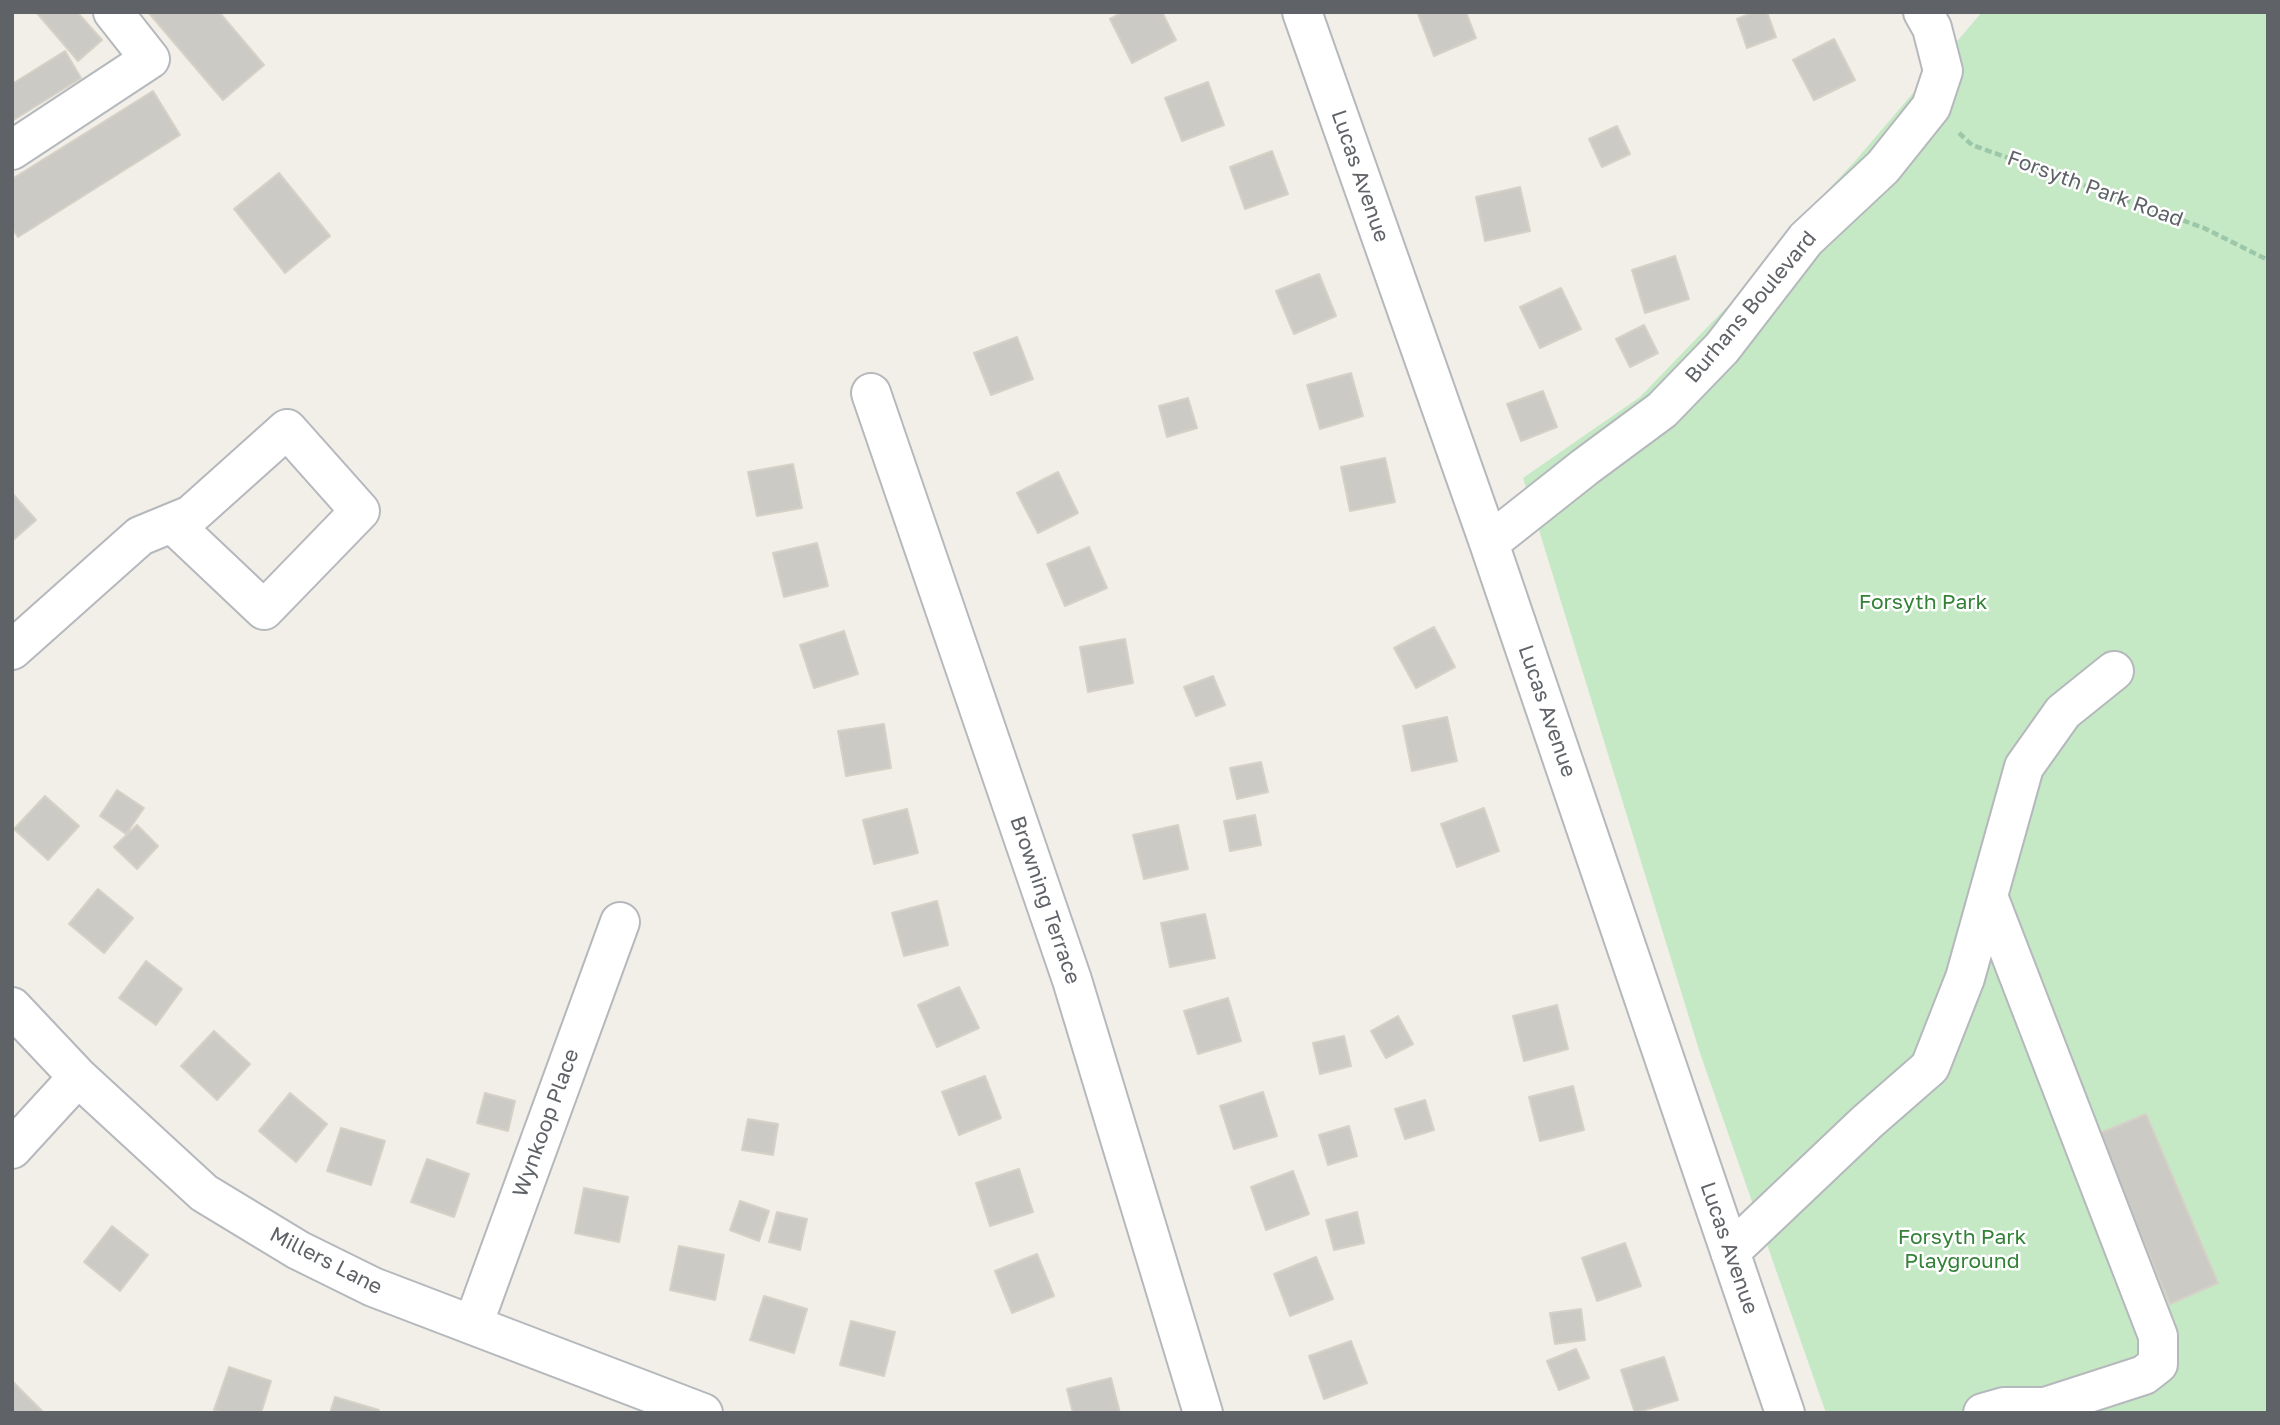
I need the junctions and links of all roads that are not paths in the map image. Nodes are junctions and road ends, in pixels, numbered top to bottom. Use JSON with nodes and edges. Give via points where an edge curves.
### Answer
{"nodes":[{"id":1,"x":113,"y":12,"type":"edge"},
{"id":2,"x":1302,"y":12,"type":"edge"},
{"id":3,"x":1923,"y":12,"type":"edge"},
{"id":4,"x":12,"y":150,"type":"edge"},
{"id":5,"x":871,"y":393,"type":"dead end"},
{"id":6,"x":172,"y":523,"type":"junction"},
{"id":7,"x":1489,"y":542,"type":"junction"},
{"id":8,"x":12,"y":650,"type":"edge"},
{"id":9,"x":2114,"y":671,"type":"dead end"},
{"id":10,"x":1988,"y":896,"type":"junction"},
{"id":11,"x":620,"y":922,"type":"dead end"},
{"id":12,"x":12,"y":1007,"type":"edge"},
{"id":13,"x":78,"y":1077,"type":"junction"},
{"id":14,"x":12,"y":1149,"type":"edge"},
{"id":15,"x":1731,"y":1252,"type":"junction"},
{"id":16,"x":473,"y":1325,"type":"junction"},
{"id":17,"x":2057,"y":1410,"type":"edge"},
{"id":18,"x":703,"y":1413,"type":"edge"},
{"id":19,"x":1203,"y":1413,"type":"edge"},
{"id":20,"x":1785,"y":1413,"type":"edge"},
{"id":21,"x":1983,"y":1413,"type":"edge"}],
"edges":[{"from":1,"to":4,"type":"street","via":[[150,59]]},
{"from":2,"to":7,"type":"street","name":"Lucas Avenue"},
{"from":3,"to":7,"type":"street","name":"Burhans Boulevard","via":[[1943,71],[1931,107],[1883,167],[1805,239],[1722,348],[1662,410]]},
{"from":5,"to":19,"type":"street","name":"Browning Terrace","via":[[1072,980]]},
{"from":6,"to":6,"type":"street","via":[[191,515],[287,429],[360,511],[264,610]]},
{"from":6,"to":8,"type":"street","via":[[140,536]]},
{"from":7,"to":15,"type":"street","name":"Lucas Avenue"},
{"from":9,"to":10,"type":"street","via":[[2063,712],[2024,767]]},
{"from":10,"to":15,"type":"street","via":[[1965,978],[1930,1068]]},
{"from":10,"to":17,"type":"street","via":[[2158,1336],[2158,1364],[2144,1375]]},
{"from":11,"to":16,"type":"street","name":"Wynkoop Place"},
{"from":12,"to":13,"type":"street","name":"Millers Lane"},
{"from":13,"to":14,"type":"street"},
{"from":13,"to":16,"type":"street","name":"Millers Lane","via":[[204,1193],[298,1250],[373,1286]]},
{"from":15,"to":20,"type":"street","name":"Lucas Avenue"},
{"from":16,"to":18,"type":"street","name":"Millers Lane"},
{"from":17,"to":21,"type":"street","via":[[2004,1407]]}]}
